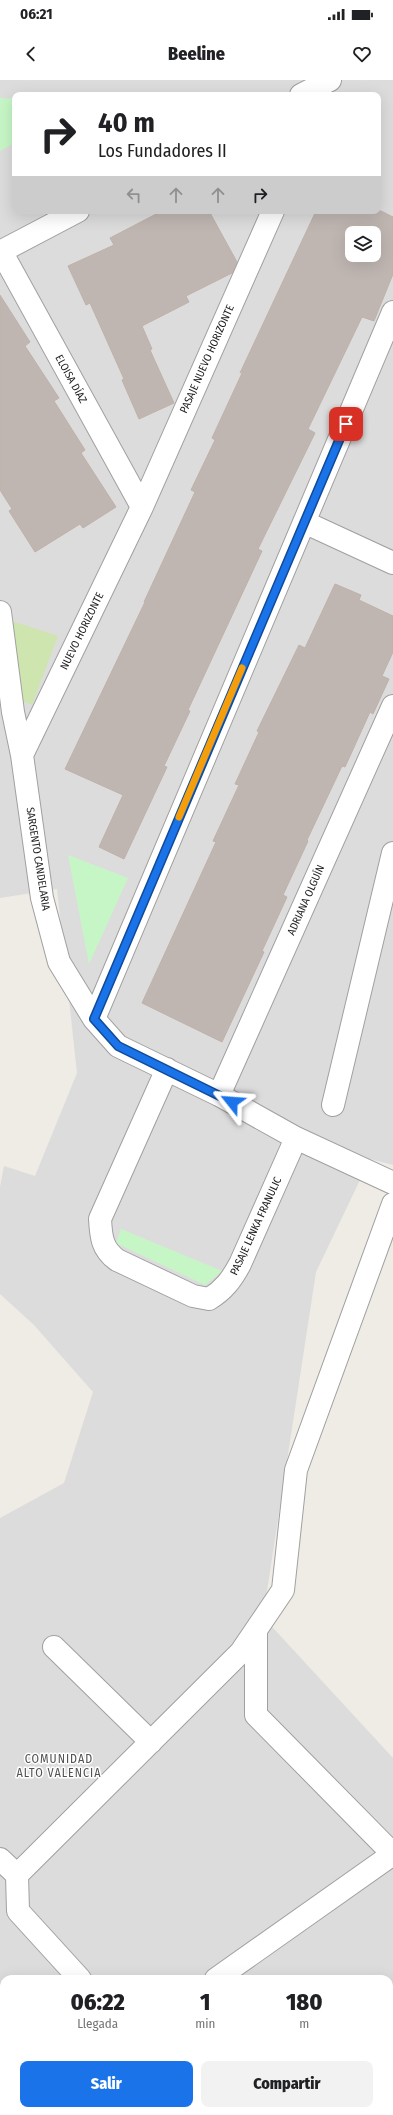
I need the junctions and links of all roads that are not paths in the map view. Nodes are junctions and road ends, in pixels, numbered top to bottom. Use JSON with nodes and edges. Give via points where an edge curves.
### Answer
{"nodes":[{"id":1,"x":330,"y":80,"type":"edge"},
{"id":2,"x":307,"y":92,"type":"edge"},
{"id":3,"x":325,"y":92,"type":"edge"},
{"id":4,"x":72,"y":214,"type":"edge"},
{"id":5,"x":272,"y":214,"type":"edge"},
{"id":6,"x":1,"y":251,"type":"edge"},
{"id":7,"x":393,"y":312,"type":"edge"},
{"id":8,"x":142,"y":507,"type":"junction"},
{"id":9,"x":304,"y":522,"type":"junction"},
{"id":10,"x":393,"y":563,"type":"edge"},
{"id":11,"x":0,"y":612,"type":"edge"},
{"id":12,"x":393,"y":706,"type":"edge"},
{"id":13,"x":22,"y":755,"type":"junction"},
{"id":14,"x":393,"y":853,"type":"edge"},
{"id":15,"x":94,"y":1019,"type":"junction"},
{"id":16,"x":167,"y":1069,"type":"junction"},
{"id":17,"x":219,"y":1095,"type":"junction"},
{"id":18,"x":333,"y":1105,"type":"dead end"},
{"id":19,"x":296,"y":1138,"type":"junction"},
{"id":20,"x":393,"y":1183,"type":"edge"},
{"id":21,"x":393,"y":1204,"type":"edge"},
{"id":22,"x":256,"y":1630,"type":"junction"},
{"id":23,"x":54,"y":1647,"type":"dead end"},
{"id":24,"x":151,"y":1742,"type":"junction"},
{"id":25,"x":393,"y":1854,"type":"edge"},
{"id":26,"x":0,"y":1859,"type":"edge"},
{"id":27,"x":17,"y":1876,"type":"junction"},
{"id":28,"x":76,"y":1975,"type":"edge"},
{"id":29,"x":222,"y":1975,"type":"edge"}],
"edges":[{"from":1,"to":2,"type":"street"},
{"from":1,"to":3,"type":"street"},
{"from":4,"to":6,"type":"street"},
{"from":5,"to":8,"type":"street","name":"PASAJE NUEVO HORIZONTE"},
{"from":6,"to":8,"type":"street","name":"ELOISA DÍAZ"},
{"from":7,"to":9,"type":"street"},
{"from":8,"to":13,"type":"street","name":"NUEVO HORIZONTE"},
{"from":9,"to":10,"type":"street"},
{"from":9,"to":15,"type":"street"},
{"from":11,"to":13,"type":"street","name":"SARGENTO CANDELARIA","via":[[13,712]]},
{"from":12,"to":17,"type":"street","name":"ADRIANA OLGUÍN"},
{"from":13,"to":15,"type":"street","name":"SARGENTO CANDELARIA","via":[[42,898],[59,962]]},
{"from":14,"to":18,"type":"street"},
{"from":15,"to":16,"type":"street","name":"SARGENTO CANDELARIA","via":[[118,1046]]},
{"from":16,"to":17,"type":"street","name":"SARGENTO CANDELARIA"},
{"from":16,"to":19,"type":"street","name":"PASAJE LENKA FRANULIC","via":[[100,1219],[101,1242],[108,1253],[117,1260],[193,1296],[209,1299],[220,1292],[232,1279],[240,1264]]},
{"from":17,"to":19,"type":"street"},
{"from":19,"to":20,"type":"street"},
{"from":21,"to":22,"type":"street","via":[[296,1470],[283,1590]]},
{"from":22,"to":24,"type":"street","via":[[242,1652]]},
{"from":22,"to":25,"type":"street","via":[[256,1715]]},
{"from":23,"to":24,"type":"street"},
{"from":24,"to":27,"type":"street"},
{"from":25,"to":29,"type":"street"},
{"from":26,"to":27,"type":"street"},
{"from":27,"to":28,"type":"street","via":[[18,1911]]}]}
